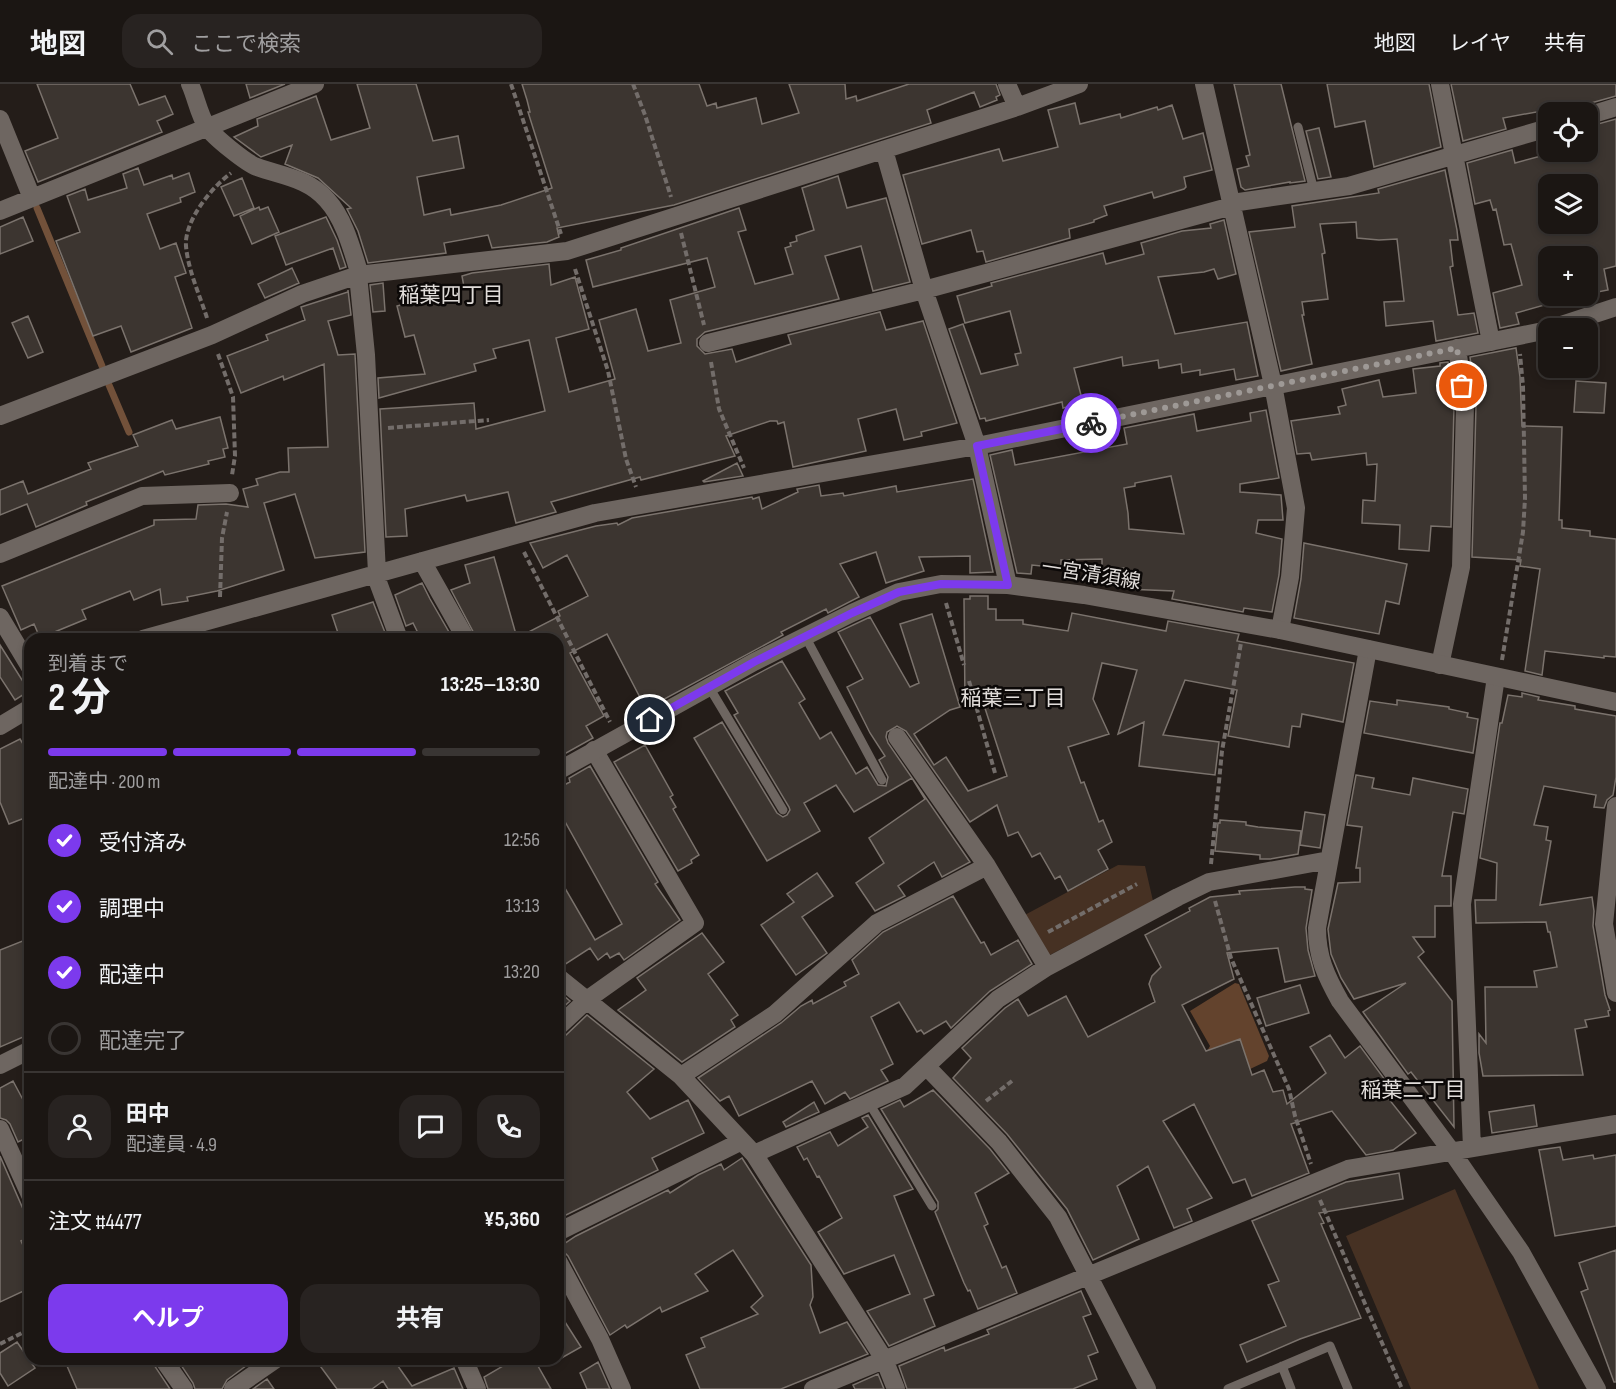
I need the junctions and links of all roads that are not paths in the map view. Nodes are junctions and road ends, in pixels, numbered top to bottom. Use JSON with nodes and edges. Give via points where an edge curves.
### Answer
{"nodes":[{"id":1,"x":190,"y":84,"type":"edge"},
{"id":2,"x":315,"y":84,"type":"edge"},
{"id":3,"x":1007,"y":84,"type":"edge"},
{"id":4,"x":1079,"y":84,"type":"edge"},
{"id":5,"x":1204,"y":84,"type":"edge"},
{"id":6,"x":1440,"y":84,"type":"edge"},
{"id":7,"x":1017,"y":107,"type":"junction"},
{"id":8,"x":1616,"y":107,"type":"edge"},
{"id":9,"x":1598,"y":113,"type":"edge"},
{"id":10,"x":0,"y":119,"type":"edge"},
{"id":11,"x":207,"y":127,"type":"junction"},
{"id":12,"x":1298,"y":127,"type":"dead end"},
{"id":13,"x":1538,"y":131,"type":"edge"},
{"id":14,"x":884,"y":150,"type":"junction"},
{"id":15,"x":1455,"y":156,"type":"junction"},
{"id":16,"x":1314,"y":191,"type":"junction"},
{"id":17,"x":32,"y":198,"type":"junction"},
{"id":18,"x":1232,"y":205,"type":"junction"},
{"id":19,"x":0,"y":211,"type":"edge"},
{"id":20,"x":359,"y":275,"type":"junction"},
{"id":21,"x":924,"y":290,"type":"junction"},
{"id":22,"x":1616,"y":308,"type":"edge"},
{"id":23,"x":1584,"y":318,"type":"edge"},
{"id":24,"x":1538,"y":332,"type":"edge"},
{"id":25,"x":1491,"y":342,"type":"junction"},
{"id":26,"x":708,"y":343,"type":"road end"},
{"id":27,"x":1457,"y":348,"type":"junction"},
{"id":28,"x":1273,"y":386,"type":"junction"},
{"id":29,"x":0,"y":417,"type":"edge"},
{"id":30,"x":977,"y":446,"type":"junction"},
{"id":31,"x":230,"y":493,"type":"road end"},
{"id":32,"x":0,"y":554,"type":"edge"},
{"id":33,"x":423,"y":561,"type":"junction"},
{"id":34,"x":376,"y":573,"type":"junction"},
{"id":35,"x":1008,"y":585,"type":"junction"},
{"id":36,"x":0,"y":617,"type":"edge"},
{"id":37,"x":1280,"y":630,"type":"junction"},
{"id":38,"x":163,"y":633,"type":"edge"},
{"id":39,"x":397,"y":633,"type":"edge"},
{"id":40,"x":462,"y":633,"type":"edge"},
{"id":41,"x":806,"y":636,"type":"junction"},
{"id":42,"x":1368,"y":649,"type":"junction"},
{"id":43,"x":24,"y":657,"type":"edge"},
{"id":44,"x":1440,"y":665,"type":"junction"},
{"id":45,"x":1497,"y":677,"type":"junction"},
{"id":46,"x":709,"y":687,"type":"junction"},
{"id":47,"x":1616,"y":702,"type":"edge"},
{"id":48,"x":24,"y":712,"type":"edge"},
{"id":49,"x":0,"y":726,"type":"edge"},
{"id":50,"x":897,"y":737,"type":"dead end"},
{"id":51,"x":594,"y":750,"type":"junction"},
{"id":52,"x":564,"y":768,"type":"edge"},
{"id":53,"x":882,"y":780,"type":"dead end"},
{"id":54,"x":1616,"y":807,"type":"edge"},
{"id":55,"x":783,"y":810,"type":"dead end"},
{"id":56,"x":1329,"y":860,"type":"junction"},
{"id":57,"x":987,"y":866,"type":"junction"},
{"id":58,"x":1047,"y":967,"type":"junction"},
{"id":59,"x":564,"y":981,"type":"edge"},
{"id":60,"x":1616,"y":993,"type":"edge"},
{"id":61,"x":588,"y":999,"type":"junction"},
{"id":62,"x":564,"y":1021,"type":"edge"},
{"id":63,"x":24,"y":1053,"type":"edge"},
{"id":64,"x":0,"y":1065,"type":"edge"},
{"id":65,"x":927,"y":1067,"type":"junction"},
{"id":66,"x":681,"y":1076,"type":"junction"},
{"id":67,"x":868,"y":1103,"type":"junction"},
{"id":68,"x":1616,"y":1124,"type":"edge"},
{"id":69,"x":0,"y":1129,"type":"edge"},
{"id":70,"x":748,"y":1148,"type":"junction"},
{"id":71,"x":1472,"y":1148,"type":"junction"},
{"id":72,"x":1452,"y":1152,"type":"junction"},
{"id":73,"x":24,"y":1182,"type":"edge"},
{"id":74,"x":932,"y":1206,"type":"dead end"},
{"id":75,"x":564,"y":1229,"type":"edge"},
{"id":76,"x":564,"y":1272,"type":"edge"},
{"id":77,"x":1087,"y":1275,"type":"junction"},
{"id":78,"x":884,"y":1359,"type":"junction"},
{"id":79,"x":168,"y":1365,"type":"edge"},
{"id":80,"x":267,"y":1365,"type":"edge"},
{"id":81,"x":467,"y":1365,"type":"edge"},
{"id":82,"x":1282,"y":1366,"type":"junction"},
{"id":83,"x":184,"y":1389,"type":"edge"},
{"id":84,"x":233,"y":1389,"type":"edge"},
{"id":85,"x":477,"y":1389,"type":"edge"},
{"id":86,"x":622,"y":1389,"type":"edge"},
{"id":87,"x":813,"y":1389,"type":"edge"},
{"id":88,"x":896,"y":1389,"type":"edge"},
{"id":89,"x":1147,"y":1389,"type":"edge"},
{"id":90,"x":1227,"y":1389,"type":"edge"},
{"id":91,"x":1291,"y":1389,"type":"edge"},
{"id":92,"x":1348,"y":1389,"type":"edge"},
{"id":93,"x":1597,"y":1389,"type":"edge"}],
"edges":[{"from":1,"to":11,"type":"street"},
{"from":2,"to":11,"type":"street"},
{"from":3,"to":7,"type":"street"},
{"from":4,"to":7,"type":"street"},
{"from":5,"to":18,"type":"street"},
{"from":6,"to":15,"type":"street"},
{"from":7,"to":14,"type":"street"},
{"from":8,"to":9,"type":"street"},
{"from":10,"to":17,"type":"street"},
{"from":11,"to":17,"type":"street"},
{"from":11,"to":20,"type":"street","via":[[246,162],[283,173],[318,191],[340,222]]},
{"from":12,"to":16,"type":"lane"},
{"from":13,"to":15,"type":"street"},
{"from":14,"to":20,"type":"street","via":[[568,251]]},
{"from":14,"to":21,"type":"street"},
{"from":15,"to":16,"type":"street","via":[[1349,186]]},
{"from":15,"to":25,"type":"street"},
{"from":16,"to":18,"type":"street"},
{"from":17,"to":19,"type":"street"},
{"from":18,"to":21,"type":"street"},
{"from":18,"to":28,"type":"street"},
{"from":20,"to":29,"type":"street","via":[[302,294],[212,334]]},
{"from":20,"to":34,"type":"street"},
{"from":21,"to":26,"type":"street"},
{"from":21,"to":30,"type":"street"},
{"from":22,"to":23,"type":"street"},
{"from":24,"to":25,"type":"street"},
{"from":25,"to":27,"type":"street"},
{"from":27,"to":28,"type":"street"},
{"from":27,"to":44,"type":"street","via":[[1465,405],[1461,567]]},
{"from":28,"to":30,"type":"street"},
{"from":28,"to":37,"type":"street","via":[[1296,508],[1290,578]]},
{"from":30,"to":33,"type":"street","via":[[595,513]]},
{"from":30,"to":35,"type":"street"},
{"from":31,"to":32,"type":"street","via":[[142,496]]},
{"from":33,"to":34,"type":"street"},
{"from":33,"to":40,"type":"street"},
{"from":34,"to":38,"type":"street"},
{"from":34,"to":39,"type":"street"},
{"from":35,"to":37,"type":"street","name":"一宮清須線"},
{"from":35,"to":41,"type":"street","name":"一宮清須線","via":[[941,584],[899,592]]},
{"from":36,"to":43,"type":"street"},
{"from":37,"to":42,"type":"street","name":"一宮清須線"},
{"from":41,"to":46,"type":"street","name":"一宮清須線"},
{"from":41,"to":53,"type":"lane"},
{"from":42,"to":44,"type":"street","name":"一宮清須線"},
{"from":42,"to":56,"type":"street"},
{"from":44,"to":45,"type":"street","name":"一宮清須線"},
{"from":45,"to":47,"type":"street","name":"一宮清須線"},
{"from":45,"to":71,"type":"street","via":[[1462,904]]},
{"from":46,"to":51,"type":"street","name":"一宮清須線"},
{"from":46,"to":55,"type":"lane"},
{"from":48,"to":49,"type":"street"},
{"from":50,"to":57,"type":"street"},
{"from":51,"to":52,"type":"street","name":"一宮清須線"},
{"from":51,"to":61,"type":"street","via":[[695,922]]},
{"from":54,"to":60,"type":"street","via":[[1604,924]]},
{"from":56,"to":58,"type":"street","via":[[1209,882]]},
{"from":56,"to":72,"type":"street","via":[[1317,928],[1317,948],[1327,977],[1340,1001]]},
{"from":57,"to":58,"type":"street"},
{"from":57,"to":66,"type":"street","via":[[877,923],[775,1014]]},
{"from":58,"to":65,"type":"street","via":[[998,999]]},
{"from":59,"to":61,"type":"street"},
{"from":61,"to":62,"type":"street"},
{"from":61,"to":66,"type":"street"},
{"from":63,"to":64,"type":"street"},
{"from":65,"to":67,"type":"street","via":[[905,1086]]},
{"from":65,"to":77,"type":"street","via":[[999,1142],[1058,1217]]},
{"from":66,"to":70,"type":"street"},
{"from":67,"to":70,"type":"street"},
{"from":67,"to":74,"type":"lane"},
{"from":68,"to":71,"type":"street"},
{"from":69,"to":73,"type":"street"},
{"from":70,"to":75,"type":"street"},
{"from":70,"to":78,"type":"street"},
{"from":71,"to":72,"type":"street"},
{"from":72,"to":77,"type":"street","via":[[1348,1168]]},
{"from":72,"to":93,"type":"street","via":[[1521,1252]]},
{"from":76,"to":86,"type":"street"},
{"from":77,"to":78,"type":"street"},
{"from":77,"to":89,"type":"street"},
{"from":78,"to":87,"type":"street"},
{"from":78,"to":88,"type":"street"},
{"from":79,"to":83,"type":"street"},
{"from":80,"to":84,"type":"street"},
{"from":81,"to":85,"type":"street"},
{"from":82,"to":90,"type":"lane"},
{"from":82,"to":91,"type":"lane"},
{"from":82,"to":92,"type":"lane","via":[[1330,1346]]}]}
